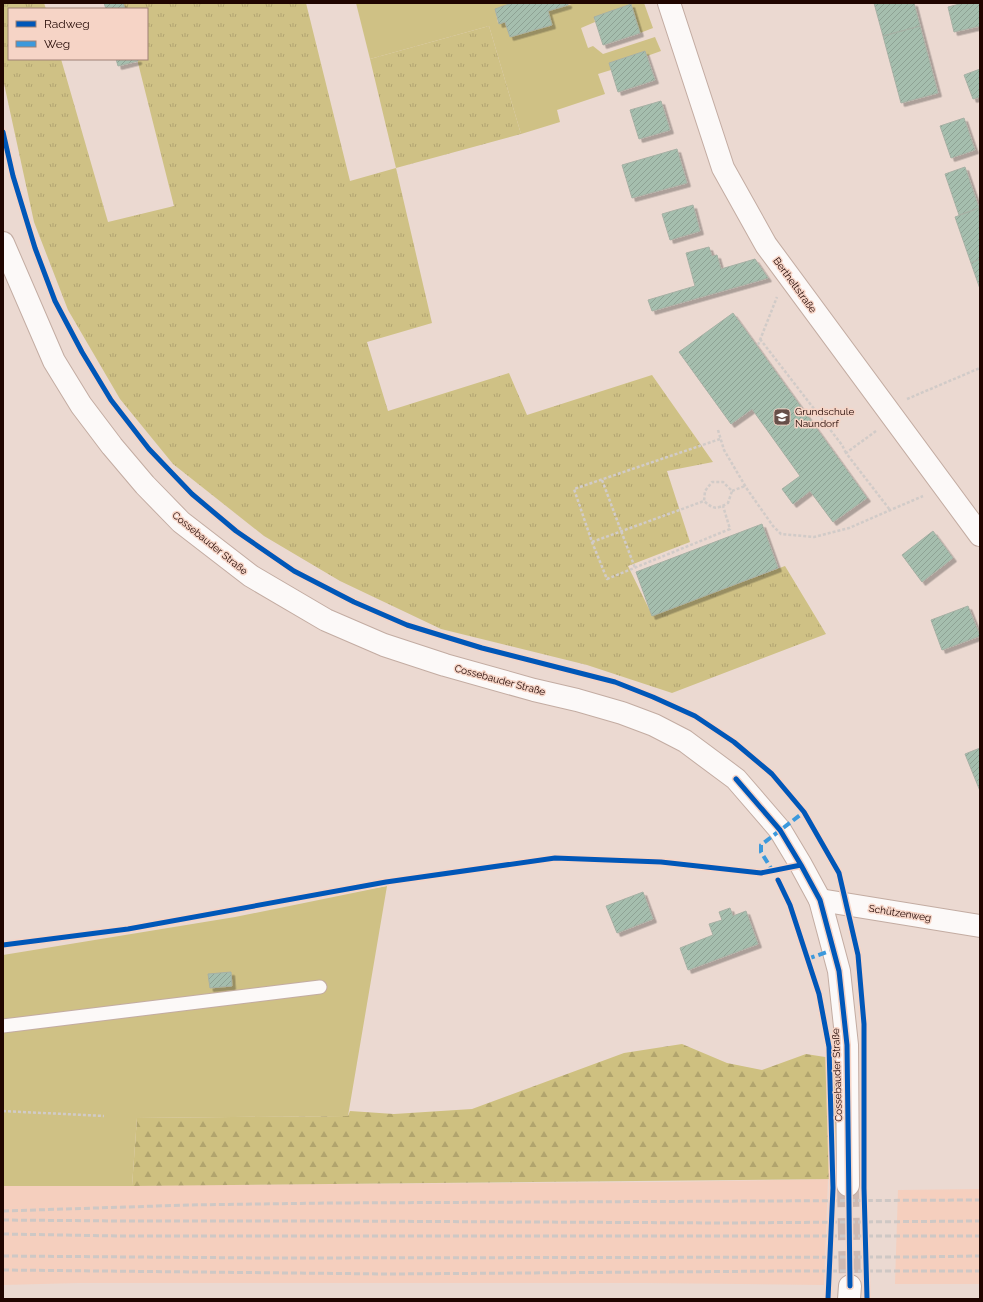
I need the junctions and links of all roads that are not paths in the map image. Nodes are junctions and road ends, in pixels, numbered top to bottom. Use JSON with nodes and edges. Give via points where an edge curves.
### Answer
{"nodes":[{"id":1,"x":668,"y":3,"type":"edge"},
{"id":2,"x":3,"y":243,"type":"edge"},
{"id":3,"x":980,"y":536,"type":"edge"},
{"id":4,"x":820,"y":900,"type":"junction"},
{"id":5,"x":980,"y":926,"type":"edge"},
{"id":6,"x":320,"y":987,"type":"dead end"},
{"id":7,"x":3,"y":1026,"type":"edge"},
{"id":8,"x":848,"y":1185,"type":"tunnel mouth"}],
"edges":[{"from":1,"to":3,"type":"street","name":"Bertheltstraße","via":[[723,168],[766,245]]},
{"from":2,"to":4,"type":"street","name":"Cossebauder Straße","via":[[54,361],[81,405],[140,479],[181,522],[250,576],[326,620],[384,646],[622,713],[654,725],[685,741],[736,780],[780,830]]},
{"from":4,"to":5,"type":"street","name":"Schützenweg"},
{"from":4,"to":8,"type":"street","name":"Cossebauder Straße","via":[[839,971],[846,1038]]},
{"from":6,"to":7,"type":"lane"}]}
